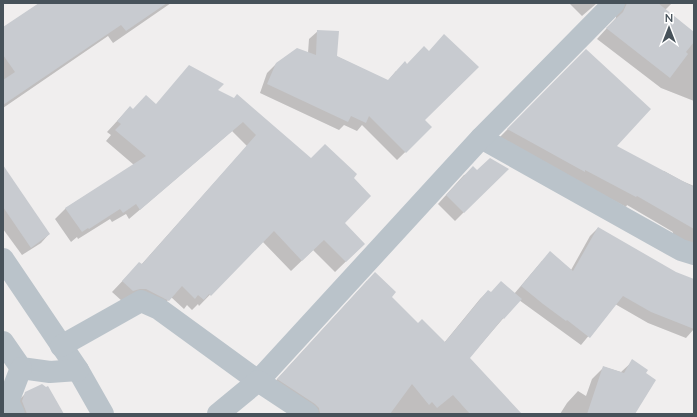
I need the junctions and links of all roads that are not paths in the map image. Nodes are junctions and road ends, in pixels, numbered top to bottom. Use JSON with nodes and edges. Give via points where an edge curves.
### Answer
{"nodes":[{"id":1,"x":614,"y":3,"type":"edge"},
{"id":2,"x":481,"y":138,"type":"junction"},
{"id":3,"x":694,"y":254,"type":"edge"},
{"id":4,"x":3,"y":259,"type":"edge"},
{"id":5,"x":3,"y":342,"type":"edge"},
{"id":6,"x":61,"y":346,"type":"junction"},
{"id":7,"x":21,"y":368,"type":"junction"},
{"id":8,"x":78,"y":370,"type":"junction"},
{"id":9,"x":258,"y":381,"type":"junction"},
{"id":10,"x":8,"y":407,"type":"edge"},
{"id":11,"x":103,"y":414,"type":"edge"},
{"id":12,"x":218,"y":414,"type":"edge"},
{"id":13,"x":308,"y":414,"type":"edge"}],
"edges":[{"from":1,"to":2,"type":"street"},
{"from":2,"to":3,"type":"street","via":[[682,250]]},
{"from":2,"to":9,"type":"street"},
{"from":4,"to":6,"type":"street"},
{"from":5,"to":7,"type":"street"},
{"from":6,"to":8,"type":"street"},
{"from":6,"to":9,"type":"street","via":[[141,302],[159,309]]},
{"from":7,"to":8,"type":"street","via":[[50,372]]},
{"from":7,"to":10,"type":"street"},
{"from":8,"to":11,"type":"street"},
{"from":9,"to":12,"type":"street"},
{"from":9,"to":13,"type":"street"}]}
